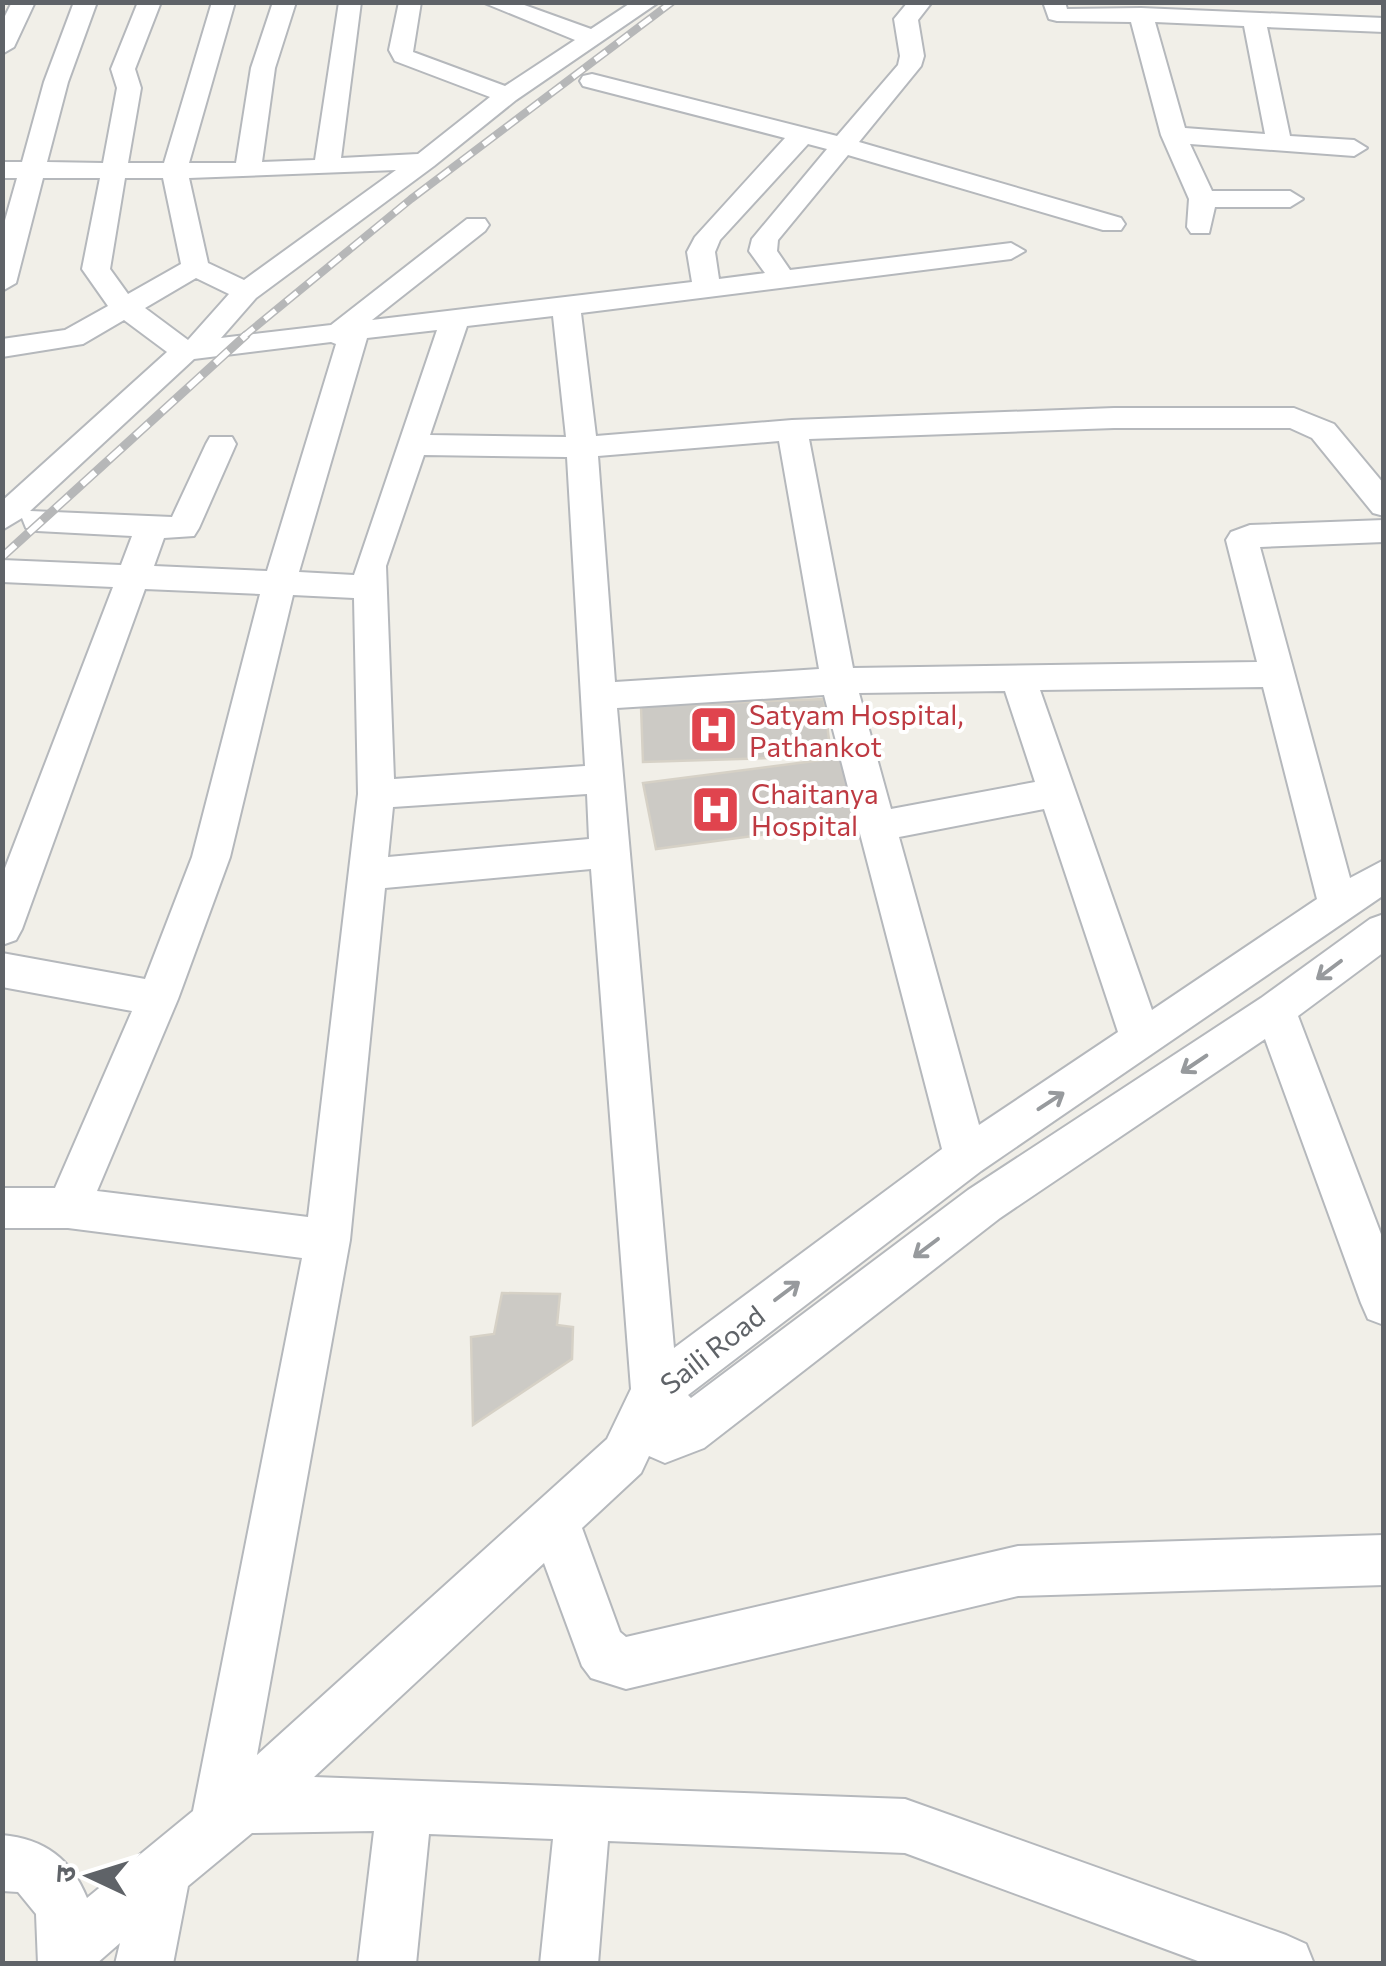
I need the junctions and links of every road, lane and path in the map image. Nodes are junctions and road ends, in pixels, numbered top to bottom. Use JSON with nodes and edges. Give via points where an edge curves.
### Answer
{"nodes":[{"id":1,"x":24,"y":2,"type":"edge"},
{"id":2,"x":86,"y":2,"type":"edge"},
{"id":3,"x":150,"y":2,"type":"edge"},
{"id":4,"x":224,"y":2,"type":"edge"},
{"id":5,"x":284,"y":2,"type":"edge"},
{"id":6,"x":350,"y":2,"type":"edge"},
{"id":7,"x":410,"y":2,"type":"edge"},
{"id":8,"x":493,"y":2,"type":"edge"},
{"id":9,"x":921,"y":2,"type":"edge"},
{"id":10,"x":1054,"y":2,"type":"edge"},
{"id":11,"x":639,"y":4,"type":"edge"},
{"id":12,"x":1141,"y":15,"type":"junction"},
{"id":13,"x":1254,"y":20,"type":"junction"},
{"id":14,"x":1384,"y":25,"type":"edge"},
{"id":15,"x":594,"y":38,"type":"junction"},
{"id":16,"x":2,"y":46,"type":"edge"},
{"id":17,"x":592,"y":81,"type":"dead end"},
{"id":18,"x":507,"y":95,"type":"junction"},
{"id":19,"x":802,"y":134,"type":"junction"},
{"id":20,"x":1174,"y":135,"type":"junction"},
{"id":21,"x":1279,"y":142,"type":"junction"},
{"id":22,"x":842,"y":145,"type":"junction"},
{"id":23,"x":1354,"y":148,"type":"dead end"},
{"id":24,"x":425,"y":161,"type":"junction"},
{"id":25,"x":327,"y":166,"type":"junction"},
{"id":26,"x":2,"y":170,"type":"edge"},
{"id":27,"x":35,"y":170,"type":"junction"},
{"id":28,"x":115,"y":170,"type":"junction"},
{"id":29,"x":174,"y":170,"type":"junction"},
{"id":30,"x":248,"y":171,"type":"junction"},
{"id":31,"x":1202,"y":199,"type":"junction"},
{"id":32,"x":1290,"y":200,"type":"dead end"},
{"id":33,"x":1112,"y":224,"type":"dead end"},
{"id":34,"x":476,"y":225,"type":"dead end"},
{"id":35,"x":1200,"y":227,"type":"dead end"},
{"id":36,"x":1011,"y":251,"type":"dead end"},
{"id":37,"x":195,"y":267,"type":"junction"},
{"id":38,"x":782,"y":278,"type":"junction"},
{"id":39,"x":2,"y":283,"type":"edge"},
{"id":40,"x":707,"y":288,"type":"junction"},
{"id":41,"x":246,"y":292,"type":"junction"},
{"id":42,"x":566,"y":306,"type":"junction"},
{"id":43,"x":128,"y":308,"type":"junction"},
{"id":44,"x":454,"y":322,"type":"junction"},
{"id":45,"x":345,"y":334,"type":"junction"},
{"id":46,"x":2,"y":348,"type":"edge"},
{"id":47,"x":190,"y":350,"type":"junction"},
{"id":48,"x":792,"y":430,"type":"junction"},
{"id":49,"x":221,"y":444,"type":"dead end"},
{"id":50,"x":412,"y":445,"type":"junction"},
{"id":51,"x":582,"y":446,"type":"junction"},
{"id":52,"x":1384,"y":506,"type":"edge"},
{"id":53,"x":20,"y":520,"type":"edge"},
{"id":54,"x":151,"y":529,"type":"junction"},
{"id":55,"x":1384,"y":531,"type":"edge"},
{"id":56,"x":2,"y":571,"type":"edge"},
{"id":57,"x":131,"y":577,"type":"junction"},
{"id":58,"x":279,"y":584,"type":"junction"},
{"id":59,"x":371,"y":587,"type":"junction"},
{"id":60,"x":1277,"y":674,"type":"junction"},
{"id":61,"x":1018,"y":678,"type":"junction"},
{"id":62,"x":838,"y":681,"type":"junction"},
{"id":63,"x":598,"y":696,"type":"junction"},
{"id":64,"x":604,"y":779,"type":"junction"},
{"id":65,"x":1059,"y":792,"type":"junction"},
{"id":66,"x":376,"y":794,"type":"junction"},
{"id":67,"x":878,"y":826,"type":"junction"},
{"id":68,"x":609,"y":852,"type":"junction"},
{"id":69,"x":369,"y":874,"type":"junction"},
{"id":70,"x":1384,"y":874,"type":"edge"},
{"id":71,"x":1339,"y":908,"type":"junction"},
{"id":72,"x":2,"y":930,"type":"edge"},
{"id":73,"x":1384,"y":930,"type":"edge"},
{"id":74,"x":2,"y":970,"type":"edge"},
{"id":75,"x":158,"y":999,"type":"junction"},
{"id":76,"x":1275,"y":1010,"type":"junction"},
{"id":77,"x":1142,"y":1041,"type":"junction"},
{"id":78,"x":966,"y":1157,"type":"junction"},
{"id":79,"x":2,"y":1208,"type":"edge"},
{"id":80,"x":68,"y":1208,"type":"junction"},
{"id":81,"x":328,"y":1240,"type":"junction"},
{"id":82,"x":1384,"y":1303,"type":"edge"},
{"id":83,"x":654,"y":1391,"type":"junction"},
{"id":84,"x":687,"y":1431,"type":"junction"},
{"id":85,"x":624,"y":1456,"type":"junction"},
{"id":86,"x":554,"y":1520,"type":"junction"},
{"id":87,"x":1384,"y":1560,"type":"edge"},
{"id":88,"x":404,"y":1806,"type":"junction"},
{"id":89,"x":583,"y":1814,"type":"junction"},
{"id":90,"x":230,"y":1817,"type":"junction"},
{"id":91,"x":2,"y":1863,"type":"edge"},
{"id":92,"x":164,"y":1874,"type":"junction"},
{"id":93,"x":69,"y":1955,"type":"edge"},
{"id":94,"x":1259,"y":1959,"type":"edge"},
{"id":95,"x":144,"y":1964,"type":"edge"},
{"id":96,"x":387,"y":1964,"type":"edge"},
{"id":97,"x":570,"y":1964,"type":"edge"}],
"edges":[{"from":1,"to":16,"type":"street"},
{"from":2,"to":27,"type":"street","via":[[56,82]]},
{"from":3,"to":28,"type":"street","via":[[123,70],[128,88]]},
{"from":4,"to":29,"type":"street"},
{"from":5,"to":30,"type":"street","via":[[263,68]]},
{"from":6,"to":25,"type":"street"},
{"from":7,"to":18,"type":"street","via":[[403,56]]},
{"from":8,"to":15,"type":"street"},
{"from":9,"to":22,"type":"street","via":[[906,19],[910,66]]},
{"from":10,"to":12,"type":"street","via":[[1062,16]]},
{"from":11,"to":15,"type":"street"},
{"from":12,"to":13,"type":"street"},
{"from":12,"to":20,"type":"street"},
{"from":13,"to":14,"type":"street"},
{"from":13,"to":21,"type":"street"},
{"from":15,"to":18,"type":"street"},
{"from":17,"to":19,"type":"street"},
{"from":18,"to":24,"type":"street"},
{"from":19,"to":22,"type":"street"},
{"from":19,"to":40,"type":"street","via":[[708,237],[701,252]]},
{"from":20,"to":21,"type":"street"},
{"from":20,"to":31,"type":"street"},
{"from":21,"to":23,"type":"street"},
{"from":22,"to":33,"type":"street"},
{"from":22,"to":38,"type":"street","via":[[766,239],[764,250]]},
{"from":24,"to":25,"type":"street"},
{"from":24,"to":41,"type":"street"},
{"from":25,"to":30,"type":"street"},
{"from":26,"to":27,"type":"street"},
{"from":27,"to":28,"type":"street"},
{"from":27,"to":39,"type":"street"},
{"from":28,"to":29,"type":"street"},
{"from":28,"to":43,"type":"street","via":[[96,269]]},
{"from":29,"to":30,"type":"street"},
{"from":29,"to":37,"type":"street"},
{"from":31,"to":32,"type":"street"},
{"from":31,"to":35,"type":"street"},
{"from":34,"to":45,"type":"street"},
{"from":36,"to":38,"type":"street"},
{"from":37,"to":41,"type":"street"},
{"from":37,"to":43,"type":"street"},
{"from":38,"to":40,"type":"street"},
{"from":40,"to":42,"type":"street"},
{"from":41,"to":47,"type":"street"},
{"from":42,"to":44,"type":"street"},
{"from":42,"to":51,"type":"street"},
{"from":43,"to":46,"type":"street","via":[[74,338]]},
{"from":43,"to":47,"type":"street"},
{"from":44,"to":45,"type":"street"},
{"from":44,"to":50,"type":"street"},
{"from":45,"to":47,"type":"street"},
{"from":45,"to":58,"type":"street"},
{"from":47,"to":53,"type":"street"},
{"from":48,"to":51,"type":"street"},
{"from":48,"to":52,"type":"street","via":[[1294,418],[1323,431]]},
{"from":48,"to":62,"type":"street"},
{"from":49,"to":54,"type":"street","via":[[183,528]]},
{"from":50,"to":51,"type":"street"},
{"from":50,"to":59,"type":"street","via":[[370,566]]},
{"from":51,"to":63,"type":"street"},
{"from":53,"to":54,"type":"street"},
{"from":54,"to":57,"type":"street"},
{"from":55,"to":60,"type":"street","via":[[1242,540]]},
{"from":56,"to":57,"type":"street"},
{"from":57,"to":58,"type":"street"},
{"from":57,"to":72,"type":"street"},
{"from":58,"to":59,"type":"street"},
{"from":58,"to":75,"type":"street","via":[[211,857]]},
{"from":59,"to":66,"type":"street"},
{"from":60,"to":61,"type":"street"},
{"from":60,"to":71,"type":"street"},
{"from":61,"to":62,"type":"street"},
{"from":61,"to":65,"type":"street"},
{"from":62,"to":63,"type":"street"},
{"from":62,"to":67,"type":"street"},
{"from":63,"to":64,"type":"street"},
{"from":64,"to":66,"type":"street"},
{"from":64,"to":68,"type":"street"},
{"from":65,"to":67,"type":"street"},
{"from":65,"to":77,"type":"street"},
{"from":66,"to":69,"type":"street"},
{"from":67,"to":78,"type":"street"},
{"from":68,"to":69,"type":"street"},
{"from":68,"to":83,"type":"street"},
{"from":69,"to":81,"type":"street"},
{"from":70,"to":71,"type":"street","name":"Saili Road"},
{"from":71,"to":77,"type":"street","name":"Saili Road"},
{"from":73,"to":76,"type":"street","one_way":true},
{"from":74,"to":75,"type":"street"},
{"from":75,"to":80,"type":"street"},
{"from":76,"to":82,"type":"street"},
{"from":76,"to":84,"type":"street","one_way":true,"via":[[984,1204]]},
{"from":78,"to":77,"type":"street","name":"Saili Road","one_way":true},
{"from":83,"to":78,"type":"street","name":"Saili Road","one_way":true},
{"from":79,"to":80,"type":"street"},
{"from":80,"to":81,"type":"street"},
{"from":81,"to":90,"type":"street"},
{"from":83,"to":84,"type":"street"},
{"from":83,"to":85,"type":"street","name":"Saili Road"},
{"from":84,"to":85,"type":"street"},
{"from":85,"to":86,"type":"street","name":"Saili Road"},
{"from":86,"to":87,"type":"street","via":[[600,1648],[609,1660],[626,1663],[1018,1571]]},
{"from":86,"to":90,"type":"street","name":"Saili Road"},
{"from":88,"to":89,"type":"street"},
{"from":88,"to":90,"type":"street","via":[[345,1803]]},
{"from":88,"to":96,"type":"street"},
{"from":89,"to":94,"type":"street","via":[[905,1826]]},
{"from":89,"to":97,"type":"street"},
{"from":90,"to":92,"type":"street","name":"Saili Road"},
{"from":91,"to":93,"type":"street","via":[[46,1877],[64,1906]]},
{"from":92,"to":93,"type":"street","name":"Saili Road"},
{"from":92,"to":95,"type":"street"}]}
